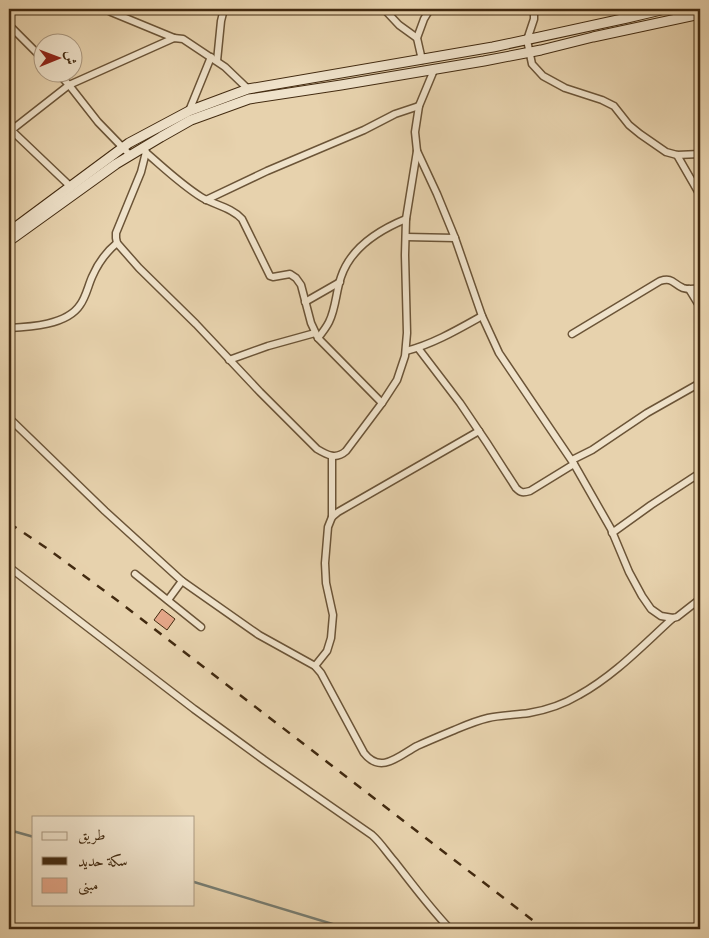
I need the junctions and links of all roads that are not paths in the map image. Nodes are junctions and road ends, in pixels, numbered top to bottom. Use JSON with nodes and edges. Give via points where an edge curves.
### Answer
{"nodes":[{"id":1,"x":105,"y":9,"type":"edge"},
{"id":2,"x":224,"y":9,"type":"edge"},
{"id":3,"x":384,"y":9,"type":"edge"},
{"id":4,"x":430,"y":9,"type":"edge"},
{"id":5,"x":534,"y":9,"type":"edge"},
{"id":6,"x":665,"y":9,"type":"edge"},
{"id":7,"x":700,"y":14,"type":"edge"},
{"id":8,"x":9,"y":25,"type":"edge"},
{"id":9,"x":174,"y":38,"type":"junction"},
{"id":10,"x":417,"y":38,"type":"junction"},
{"id":11,"x":527,"y":40,"type":"junction"},
{"id":12,"x":32,"y":48,"type":"edge"},
{"id":13,"x":529,"y":52,"type":"junction"},
{"id":14,"x":214,"y":59,"type":"junction"},
{"id":15,"x":422,"y":60,"type":"junction"},
{"id":16,"x":434,"y":70,"type":"junction"},
{"id":17,"x":66,"y":82,"type":"edge"},
{"id":18,"x":69,"y":85,"type":"junction"},
{"id":19,"x":248,"y":89,"type":"junction"},
{"id":20,"x":419,"y":106,"type":"junction"},
{"id":21,"x":188,"y":111,"type":"junction"},
{"id":22,"x":10,"y":130,"type":"edge"},
{"id":23,"x":134,"y":140,"type":"junction"},
{"id":24,"x":123,"y":147,"type":"junction"},
{"id":25,"x":143,"y":150,"type":"junction"},
{"id":26,"x":417,"y":151,"type":"junction"},
{"id":27,"x":700,"y":154,"type":"edge"},
{"id":28,"x":130,"y":155,"type":"junction"},
{"id":29,"x":677,"y":155,"type":"junction"},
{"id":30,"x":71,"y":187,"type":"junction"},
{"id":31,"x":700,"y":195,"type":"edge"},
{"id":32,"x":206,"y":200,"type":"junction"},
{"id":33,"x":406,"y":220,"type":"junction"},
{"id":34,"x":9,"y":232,"type":"edge"},
{"id":35,"x":406,"y":237,"type":"junction"},
{"id":36,"x":455,"y":238,"type":"junction"},
{"id":37,"x":9,"y":240,"type":"edge"},
{"id":38,"x":117,"y":243,"type":"junction"},
{"id":39,"x":340,"y":282,"type":"junction"},
{"id":40,"x":700,"y":288,"type":"edge"},
{"id":41,"x":689,"y":289,"type":"junction"},
{"id":42,"x":306,"y":302,"type":"junction"},
{"id":43,"x":700,"y":307,"type":"edge"},
{"id":44,"x":482,"y":316,"type":"junction"},
{"id":45,"x":9,"y":328,"type":"edge"},
{"id":46,"x":572,"y":334,"type":"dead end"},
{"id":47,"x":317,"y":336,"type":"junction"},
{"id":48,"x":418,"y":348,"type":"junction"},
{"id":49,"x":406,"y":351,"type":"junction"},
{"id":50,"x":229,"y":360,"type":"junction"},
{"id":51,"x":700,"y":383,"type":"edge"},
{"id":52,"x":382,"y":403,"type":"junction"},
{"id":53,"x":9,"y":418,"type":"edge"},
{"id":54,"x":479,"y":431,"type":"junction"},
{"id":55,"x":332,"y":456,"type":"junction"},
{"id":56,"x":573,"y":462,"type":"junction"},
{"id":57,"x":700,"y":473,"type":"edge"},
{"id":58,"x":332,"y":517,"type":"junction"},
{"id":59,"x":612,"y":533,"type":"junction"},
{"id":60,"x":9,"y":567,"type":"edge"},
{"id":61,"x":135,"y":574,"type":"dead end"},
{"id":62,"x":182,"y":582,"type":"junction"},
{"id":63,"x":700,"y":599,"type":"edge"},
{"id":64,"x":168,"y":600,"type":"junction"},
{"id":65,"x":673,"y":618,"type":"junction"},
{"id":66,"x":201,"y":627,"type":"dead end"},
{"id":67,"x":315,"y":666,"type":"junction"},
{"id":68,"x":450,"y":929,"type":"edge"}],
"edges":[{"from":1,"to":9,"type":"street"},
{"from":2,"to":14,"type":"street"},
{"from":3,"to":10,"type":"street"},
{"from":4,"to":10,"type":"street"},
{"from":5,"to":11,"type":"street"},
{"from":6,"to":11,"type":"street"},
{"from":7,"to":13,"type":"street"},
{"from":8,"to":12,"type":"street"},
{"from":9,"to":14,"type":"street"},
{"from":9,"to":18,"type":"street"},
{"from":10,"to":15,"type":"street"},
{"from":11,"to":13,"type":"street"},
{"from":11,"to":15,"type":"street"},
{"from":13,"to":16,"type":"street"},
{"from":13,"to":29,"type":"street","via":[[532,64],[543,76],[614,106],[640,134],[666,152]]},
{"from":14,"to":19,"type":"street"},
{"from":14,"to":21,"type":"street"},
{"from":15,"to":19,"type":"street"},
{"from":16,"to":20,"type":"street"},
{"from":16,"to":25,"type":"street","via":[[249,99],[191,120]]},
{"from":17,"to":18,"type":"street"},
{"from":18,"to":22,"type":"street"},
{"from":18,"to":24,"type":"street"},
{"from":19,"to":21,"type":"street"},
{"from":20,"to":26,"type":"street","via":[[415,132]]},
{"from":20,"to":32,"type":"street"},
{"from":21,"to":23,"type":"street"},
{"from":22,"to":30,"type":"street"},
{"from":23,"to":24,"type":"street"},
{"from":23,"to":25,"type":"street"},
{"from":24,"to":28,"type":"street"},
{"from":24,"to":30,"type":"street"},
{"from":25,"to":28,"type":"street"},
{"from":25,"to":32,"type":"street","via":[[175,179]]},
{"from":25,"to":38,"type":"street","via":[[141,172],[116,233]]},
{"from":26,"to":33,"type":"street"},
{"from":26,"to":36,"type":"street"},
{"from":27,"to":29,"type":"street"},
{"from":28,"to":37,"type":"street"},
{"from":29,"to":31,"type":"street"},
{"from":30,"to":34,"type":"street"},
{"from":32,"to":42,"type":"street","via":[[242,218],[270,276],[294,276],[301,285]]},
{"from":33,"to":35,"type":"street"},
{"from":33,"to":39,"type":"street","via":[[376,234],[361,246],[351,258]]},
{"from":35,"to":36,"type":"street"},
{"from":35,"to":49,"type":"street"},
{"from":36,"to":44,"type":"street"},
{"from":38,"to":45,"type":"street","via":[[98,264],[76,310],[51,323]]},
{"from":38,"to":50,"type":"street"},
{"from":39,"to":42,"type":"street"},
{"from":39,"to":47,"type":"street","via":[[329,322]]},
{"from":40,"to":41,"type":"street"},
{"from":41,"to":43,"type":"street"},
{"from":41,"to":46,"type":"street","via":[[672,280],[660,280]]},
{"from":42,"to":47,"type":"street"},
{"from":44,"to":48,"type":"street"},
{"from":44,"to":56,"type":"street","via":[[499,353]]},
{"from":47,"to":50,"type":"street","via":[[268,346]]},
{"from":47,"to":52,"type":"street"},
{"from":48,"to":49,"type":"street"},
{"from":48,"to":54,"type":"street"},
{"from":49,"to":52,"type":"street","via":[[397,380]]},
{"from":50,"to":55,"type":"street","via":[[317,449]]},
{"from":51,"to":56,"type":"street","via":[[647,413]]},
{"from":52,"to":55,"type":"street","via":[[345,452]]},
{"from":53,"to":62,"type":"street"},
{"from":54,"to":56,"type":"street","via":[[522,493]]},
{"from":54,"to":58,"type":"street"},
{"from":55,"to":58,"type":"street"},
{"from":56,"to":59,"type":"street"},
{"from":57,"to":59,"type":"street"},
{"from":58,"to":67,"type":"street","via":[[325,562],[333,614],[331,638],[327,651]]},
{"from":59,"to":65,"type":"street","via":[[629,572],[651,609],[661,616]]},
{"from":60,"to":68,"type":"street","via":[[194,709],[372,835]]},
{"from":61,"to":64,"type":"street"},
{"from":62,"to":64,"type":"street"},
{"from":62,"to":67,"type":"street","via":[[259,635]]},
{"from":63,"to":65,"type":"street"},
{"from":64,"to":66,"type":"street"},
{"from":65,"to":67,"type":"street","via":[[600,682],[560,705],[475,721],[386,763],[373,762],[368,758]]}]}
